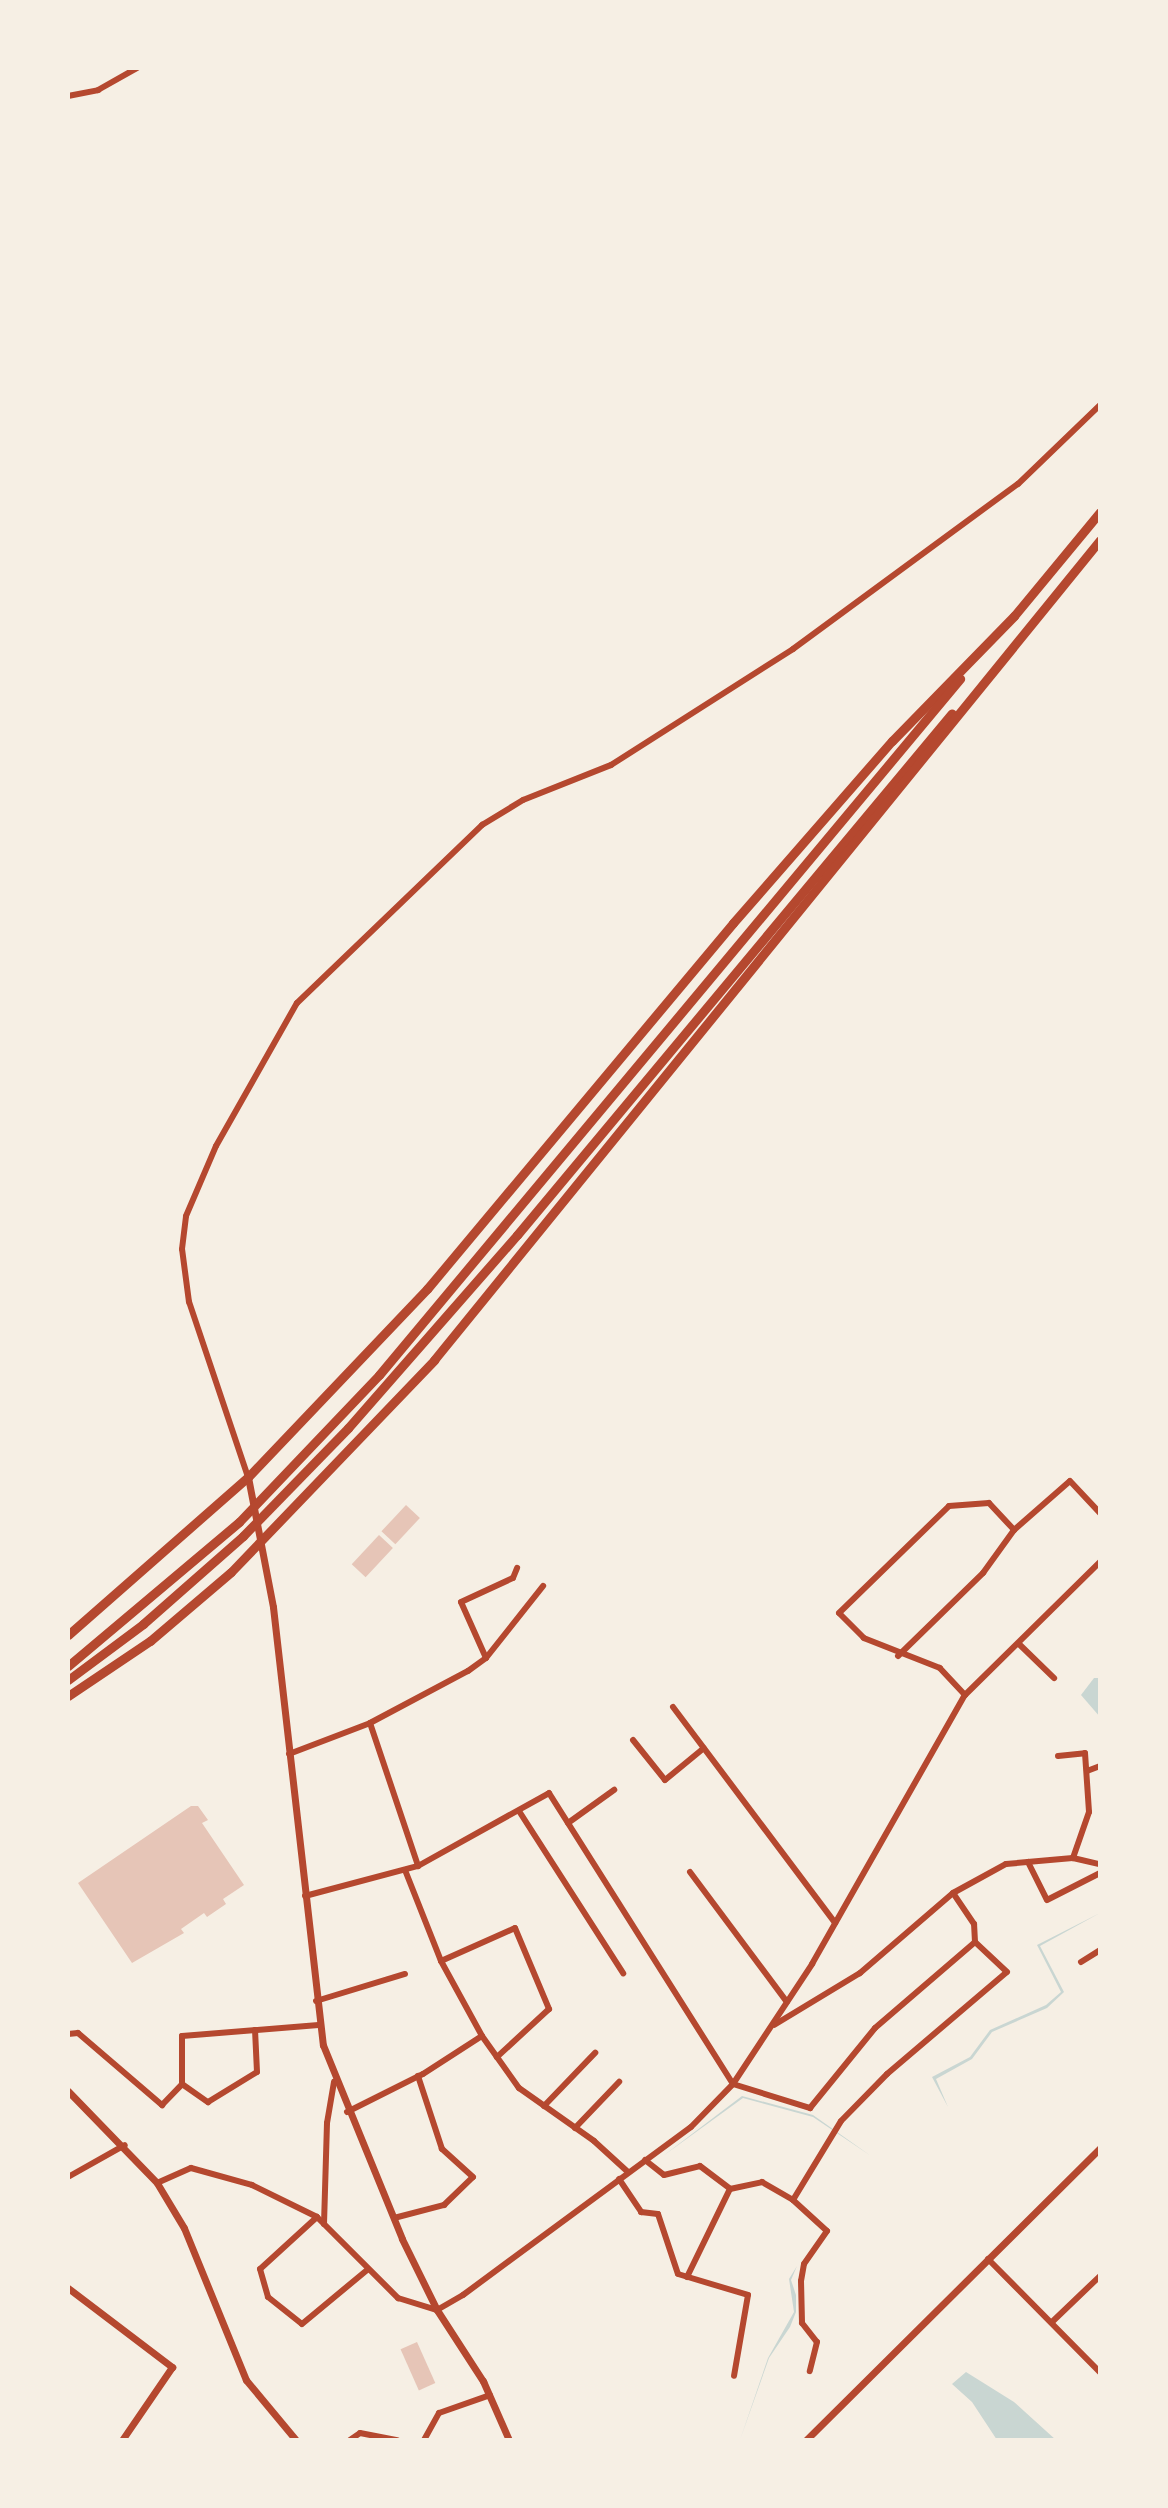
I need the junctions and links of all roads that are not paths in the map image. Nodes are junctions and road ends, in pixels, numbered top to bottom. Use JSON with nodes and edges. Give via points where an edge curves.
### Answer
{"nodes":[{"id":1,"x":137,"y":68,"type":"edge"},
{"id":2,"x":68,"y":96,"type":"edge"},
{"id":3,"x":1100,"y":405,"type":"edge"},
{"id":4,"x":1100,"y":512,"type":"edge"},
{"id":5,"x":1100,"y":540,"type":"edge"},
{"id":6,"x":1014,"y":616,"type":"junction"},
{"id":7,"x":1023,"y":634,"type":"junction"},
{"id":8,"x":248,"y":1477,"type":"junction"},
{"id":9,"x":1100,"y":1513,"type":"edge"},
{"id":10,"x":1014,"y":1530,"type":"junction"},
{"id":11,"x":262,"y":1540,"type":"junction"},
{"id":12,"x":1100,"y":1562,"type":"edge"},
{"id":13,"x":517,"y":1568,"type":"dead end"},
{"id":14,"x":543,"y":1586,"type":"dead end"},
{"id":15,"x":68,"y":1635,"type":"edge"},
{"id":16,"x":1019,"y":1644,"type":"junction"},
{"id":17,"x":898,"y":1656,"type":"junction"},
{"id":18,"x":486,"y":1658,"type":"junction"},
{"id":19,"x":68,"y":1666,"type":"edge"},
{"id":20,"x":1054,"y":1678,"type":"dead end"},
{"id":21,"x":68,"y":1680,"type":"edge"},
{"id":22,"x":965,"y":1695,"type":"junction"},
{"id":23,"x":68,"y":1696,"type":"edge"},
{"id":24,"x":673,"y":1707,"type":"dead end"},
{"id":25,"x":370,"y":1723,"type":"junction"},
{"id":26,"x":633,"y":1740,"type":"dead end"},
{"id":27,"x":704,"y":1748,"type":"junction"},
{"id":28,"x":289,"y":1754,"type":"junction"},
{"id":29,"x":1058,"y":1756,"type":"dead end"},
{"id":30,"x":1100,"y":1766,"type":"edge"},
{"id":31,"x":1087,"y":1771,"type":"junction"},
{"id":32,"x":614,"y":1790,"type":"dead end"},
{"id":33,"x":519,"y":1811,"type":"junction"},
{"id":34,"x":568,"y":1823,"type":"junction"},
{"id":35,"x":1073,"y":1858,"type":"junction"},
{"id":36,"x":1028,"y":1862,"type":"junction"},
{"id":37,"x":1100,"y":1864,"type":"edge"},
{"id":38,"x":418,"y":1866,"type":"junction"},
{"id":39,"x":405,"y":1870,"type":"junction"},
{"id":40,"x":690,"y":1872,"type":"dead end"},
{"id":41,"x":1100,"y":1873,"type":"edge"},
{"id":42,"x":953,"y":1893,"type":"junction"},
{"id":43,"x":305,"y":1896,"type":"junction"},
{"id":44,"x":835,"y":1923,"type":"junction"},
{"id":45,"x":975,"y":1942,"type":"junction"},
{"id":46,"x":1100,"y":1950,"type":"edge"},
{"id":47,"x":441,"y":1961,"type":"junction"},
{"id":48,"x":1081,"y":1962,"type":"dead end"},
{"id":49,"x":623,"y":1973,"type":"dead end"},
{"id":50,"x":405,"y":1974,"type":"dead end"},
{"id":51,"x":316,"y":2001,"type":"junction"},
{"id":52,"x":787,"y":2002,"type":"junction"},
{"id":53,"x":319,"y":2025,"type":"junction"},
{"id":54,"x":773,"y":2026,"type":"junction"},
{"id":55,"x":255,"y":2030,"type":"junction"},
{"id":56,"x":68,"y":2034,"type":"edge"},
{"id":57,"x":482,"y":2036,"type":"junction"},
{"id":58,"x":595,"y":2053,"type":"dead end"},
{"id":59,"x":497,"y":2057,"type":"junction"},
{"id":60,"x":418,"y":2076,"type":"junction"},
{"id":61,"x":334,"y":2082,"type":"junction"},
{"id":62,"x":619,"y":2082,"type":"dead end"},
{"id":63,"x":182,"y":2084,"type":"junction"},
{"id":64,"x":733,"y":2084,"type":"junction"},
{"id":65,"x":68,"y":2091,"type":"edge"},
{"id":66,"x":544,"y":2106,"type":"junction"},
{"id":67,"x":347,"y":2112,"type":"junction"},
{"id":68,"x":575,"y":2128,"type":"junction"},
{"id":69,"x":125,"y":2145,"type":"junction"},
{"id":70,"x":1100,"y":2148,"type":"edge"},
{"id":71,"x":645,"y":2160,"type":"junction"},
{"id":72,"x":628,"y":2172,"type":"junction"},
{"id":73,"x":68,"y":2177,"type":"edge"},
{"id":74,"x":619,"y":2179,"type":"junction"},
{"id":75,"x":157,"y":2183,"type":"junction"},
{"id":76,"x":730,"y":2189,"type":"junction"},
{"id":77,"x":793,"y":2200,"type":"junction"},
{"id":78,"x":317,"y":2217,"type":"junction"},
{"id":79,"x":394,"y":2218,"type":"junction"},
{"id":80,"x":324,"y":2224,"type":"junction"},
{"id":81,"x":988,"y":2259,"type":"junction"},
{"id":82,"x":367,"y":2270,"type":"junction"},
{"id":83,"x":1100,"y":2276,"type":"edge"},
{"id":84,"x":687,"y":2277,"type":"junction"},
{"id":85,"x":68,"y":2288,"type":"edge"},
{"id":86,"x":437,"y":2310,"type":"junction"},
{"id":87,"x":1052,"y":2322,"type":"junction"},
{"id":88,"x":810,"y":2371,"type":"dead end"},
{"id":89,"x":1100,"y":2372,"type":"edge"},
{"id":90,"x":734,"y":2376,"type":"dead end"},
{"id":91,"x":490,"y":2395,"type":"junction"},
{"id":92,"x":122,"y":2440,"type":"edge"},
{"id":93,"x":296,"y":2440,"type":"edge"},
{"id":94,"x":350,"y":2440,"type":"edge"},
{"id":95,"x":397,"y":2440,"type":"edge"},
{"id":96,"x":424,"y":2440,"type":"edge"},
{"id":97,"x":509,"y":2440,"type":"edge"},
{"id":98,"x":806,"y":2440,"type":"edge"}],
"edges":[{"from":1,"to":2,"type":"street","via":[[98,90]]},
{"from":3,"to":8,"type":"street","via":[[1018,484],[793,649],[611,765],[523,800],[482,825],[297,1003],[216,1146],[186,1216],[182,1249],[189,1302]]},
{"from":4,"to":6,"type":"highway"},
{"from":5,"to":7,"type":"highway"},
{"from":6,"to":8,"type":"highway","via":[[892,741],[733,923],[469,1242]]},
{"from":6,"to":19,"type":"highway","via":[[491,1246],[288,1472],[188,1568]]},
{"from":7,"to":11,"type":"highway","via":[[434,1360]]},
{"from":7,"to":21,"type":"highway","via":[[902,769],[453,1310],[298,1480],[188,1585]]},
{"from":8,"to":11,"type":"street"},
{"from":8,"to":15,"type":"highway"},
{"from":9,"to":10,"type":"street","via":[[1070,1481]]},
{"from":10,"to":17,"type":"street","via":[[983,1573]]},
{"from":10,"to":17,"type":"street","via":[[989,1503],[949,1506],[839,1613],[864,1638]]},
{"from":11,"to":23,"type":"highway","via":[[184,1614]]},
{"from":11,"to":28,"type":"street"},
{"from":12,"to":16,"type":"street"},
{"from":13,"to":18,"type":"street","via":[[513,1578],[461,1602]]},
{"from":14,"to":18,"type":"street"},
{"from":16,"to":20,"type":"street"},
{"from":16,"to":22,"type":"street"},
{"from":17,"to":22,"type":"street","via":[[940,1668]]},
{"from":18,"to":25,"type":"street"},
{"from":22,"to":44,"type":"street"},
{"from":24,"to":27,"type":"street"},
{"from":25,"to":28,"type":"street"},
{"from":25,"to":38,"type":"street"},
{"from":26,"to":27,"type":"street","via":[[665,1780]]},
{"from":27,"to":44,"type":"street"},
{"from":28,"to":43,"type":"street"},
{"from":29,"to":31,"type":"street","via":[[1085,1753]]},
{"from":30,"to":31,"type":"street"},
{"from":31,"to":35,"type":"street","via":[[1089,1812]]},
{"from":32,"to":34,"type":"street"},
{"from":33,"to":34,"type":"street","via":[[549,1793]]},
{"from":33,"to":38,"type":"street"},
{"from":33,"to":49,"type":"street"},
{"from":34,"to":64,"type":"street"},
{"from":35,"to":36,"type":"street"},
{"from":35,"to":37,"type":"street"},
{"from":36,"to":41,"type":"street","via":[[1047,1900]]},
{"from":36,"to":42,"type":"street","via":[[1006,1864]]},
{"from":38,"to":39,"type":"street"},
{"from":39,"to":43,"type":"street"},
{"from":39,"to":47,"type":"street"},
{"from":40,"to":52,"type":"street"},
{"from":42,"to":45,"type":"street","via":[[974,1924]]},
{"from":42,"to":54,"type":"street","via":[[860,1973]]},
{"from":43,"to":51,"type":"street"},
{"from":44,"to":52,"type":"street"},
{"from":45,"to":64,"type":"street","via":[[875,2028],[810,2108]]},
{"from":45,"to":77,"type":"street","via":[[1007,1972],[887,2074],[841,2121]]},
{"from":46,"to":48,"type":"street"},
{"from":47,"to":57,"type":"street"},
{"from":47,"to":59,"type":"street","via":[[515,1928],[549,2009]]},
{"from":50,"to":51,"type":"street"},
{"from":51,"to":53,"type":"street"},
{"from":52,"to":54,"type":"street"},
{"from":53,"to":55,"type":"street"},
{"from":53,"to":61,"type":"street"},
{"from":54,"to":64,"type":"street"},
{"from":55,"to":63,"type":"street","via":[[182,2036]]},
{"from":55,"to":63,"type":"street","via":[[257,2072],[208,2102]]},
{"from":56,"to":63,"type":"street","via":[[78,2033],[162,2105]]},
{"from":57,"to":59,"type":"street"},
{"from":57,"to":60,"type":"street"},
{"from":58,"to":66,"type":"street"},
{"from":59,"to":66,"type":"street","via":[[519,2088]]},
{"from":60,"to":67,"type":"street"},
{"from":60,"to":79,"type":"street","via":[[442,2149],[473,2177],[444,2205]]},
{"from":61,"to":67,"type":"street"},
{"from":61,"to":80,"type":"street","via":[[327,2123]]},
{"from":62,"to":68,"type":"street"},
{"from":64,"to":71,"type":"street","via":[[691,2127]]},
{"from":65,"to":69,"type":"street"},
{"from":66,"to":68,"type":"street"},
{"from":67,"to":79,"type":"street"},
{"from":68,"to":72,"type":"street"},
{"from":69,"to":73,"type":"street"},
{"from":69,"to":75,"type":"street"},
{"from":70,"to":81,"type":"street"},
{"from":71,"to":72,"type":"street"},
{"from":71,"to":76,"type":"street","via":[[664,2175],[700,2166]]},
{"from":72,"to":74,"type":"street"},
{"from":74,"to":84,"type":"street","via":[[641,2212],[658,2214],[678,2274]]},
{"from":74,"to":86,"type":"street"},
{"from":75,"to":78,"type":"street","via":[[191,2168],[252,2185]]},
{"from":75,"to":93,"type":"street","via":[[184,2228],[246,2380]]},
{"from":76,"to":77,"type":"street","via":[[762,2182]]},
{"from":76,"to":84,"type":"street"},
{"from":77,"to":88,"type":"street","via":[[827,2231],[804,2264],[801,2281],[802,2323],[817,2342]]},
{"from":78,"to":80,"type":"street"},
{"from":78,"to":82,"type":"street","via":[[260,2269],[268,2297],[302,2324]]},
{"from":79,"to":86,"type":"street"},
{"from":80,"to":82,"type":"street"},
{"from":81,"to":87,"type":"street"},
{"from":81,"to":98,"type":"street"},
{"from":82,"to":86,"type":"street","via":[[398,2298]]},
{"from":83,"to":87,"type":"street"},
{"from":84,"to":90,"type":"street","via":[[748,2295]]},
{"from":85,"to":92,"type":"street","via":[[172,2367]]},
{"from":86,"to":91,"type":"street"},
{"from":87,"to":89,"type":"street"},
{"from":91,"to":96,"type":"street","via":[[439,2413]]},
{"from":91,"to":97,"type":"street"},
{"from":94,"to":95,"type":"street","via":[[360,2433]]}]}
